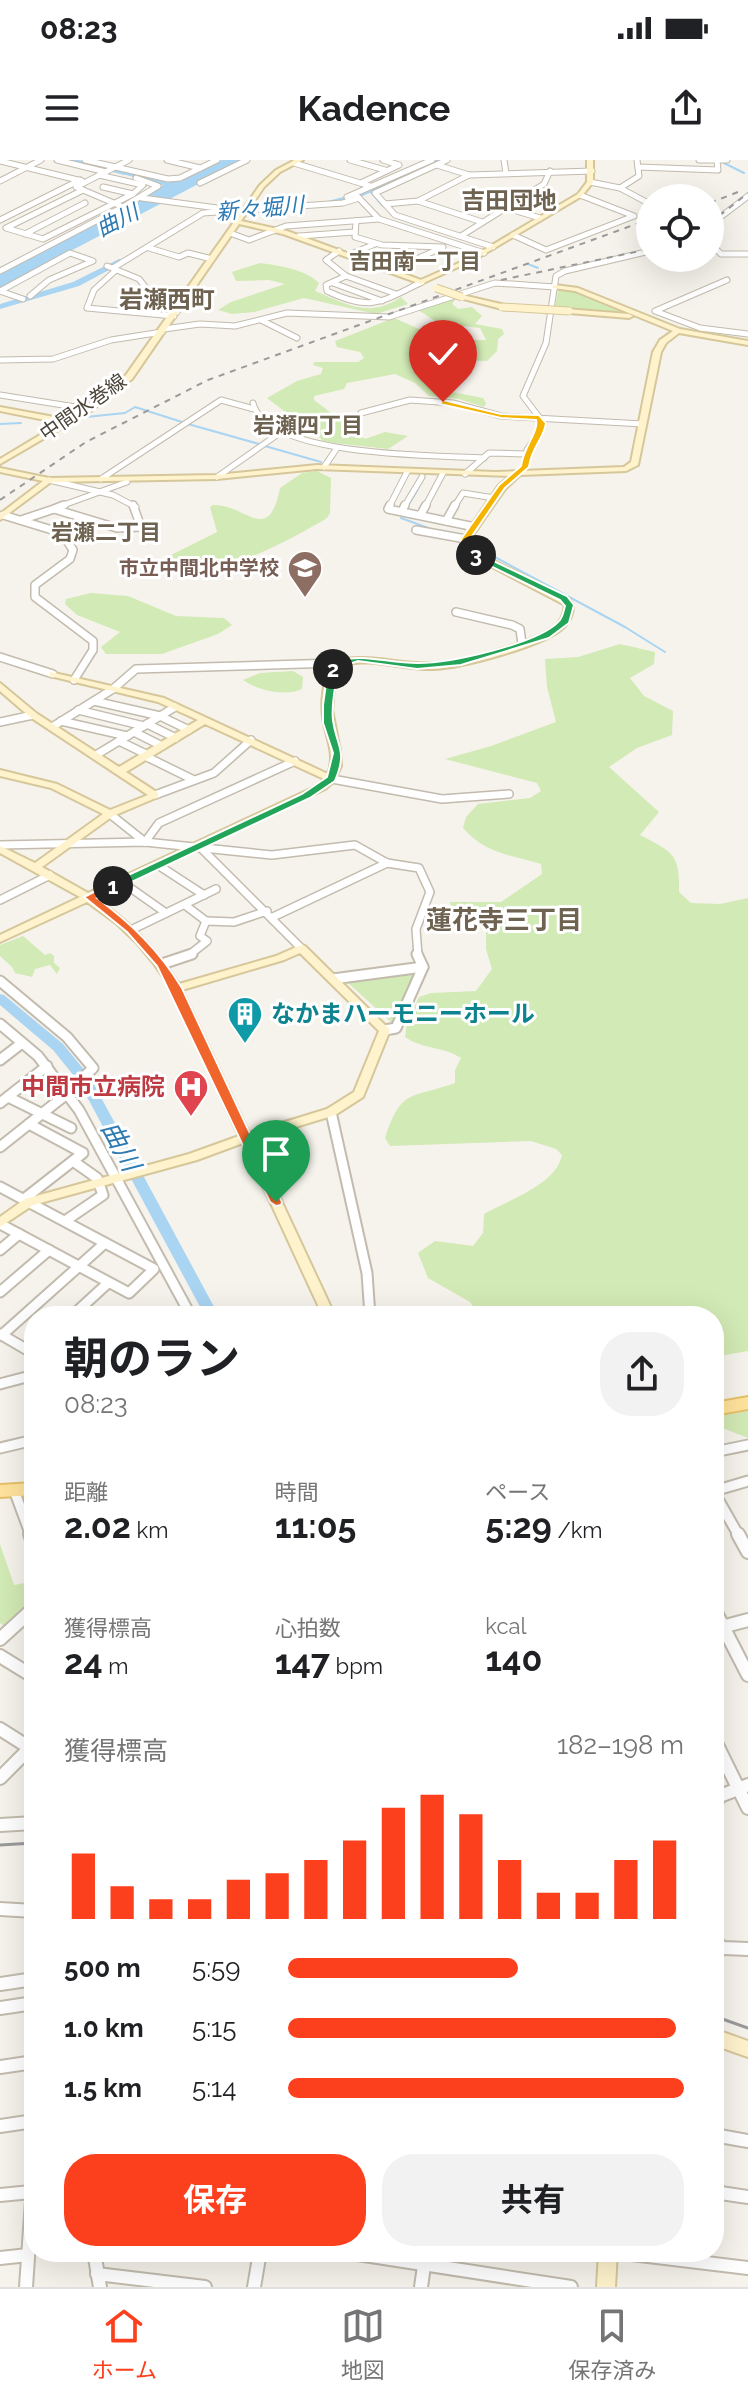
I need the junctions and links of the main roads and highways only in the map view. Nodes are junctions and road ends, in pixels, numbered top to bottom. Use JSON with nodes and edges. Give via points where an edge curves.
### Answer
{"nodes":[{"id":1,"x":748,"y":1394,"type":"edge"},
{"id":2,"x":724,"y":1398,"type":"edge"},
{"id":3,"x":748,"y":1403,"type":"edge"},
{"id":4,"x":724,"y":1407,"type":"edge"},
{"id":5,"x":24,"y":1489,"type":"edge"},
{"id":6,"x":4,"y":1490,"type":"edge"}],
"edges":[{"from":1,"to":2,"type":"main road"},
{"from":3,"to":4,"type":"main road"},
{"from":5,"to":6,"type":"main road"}]}
